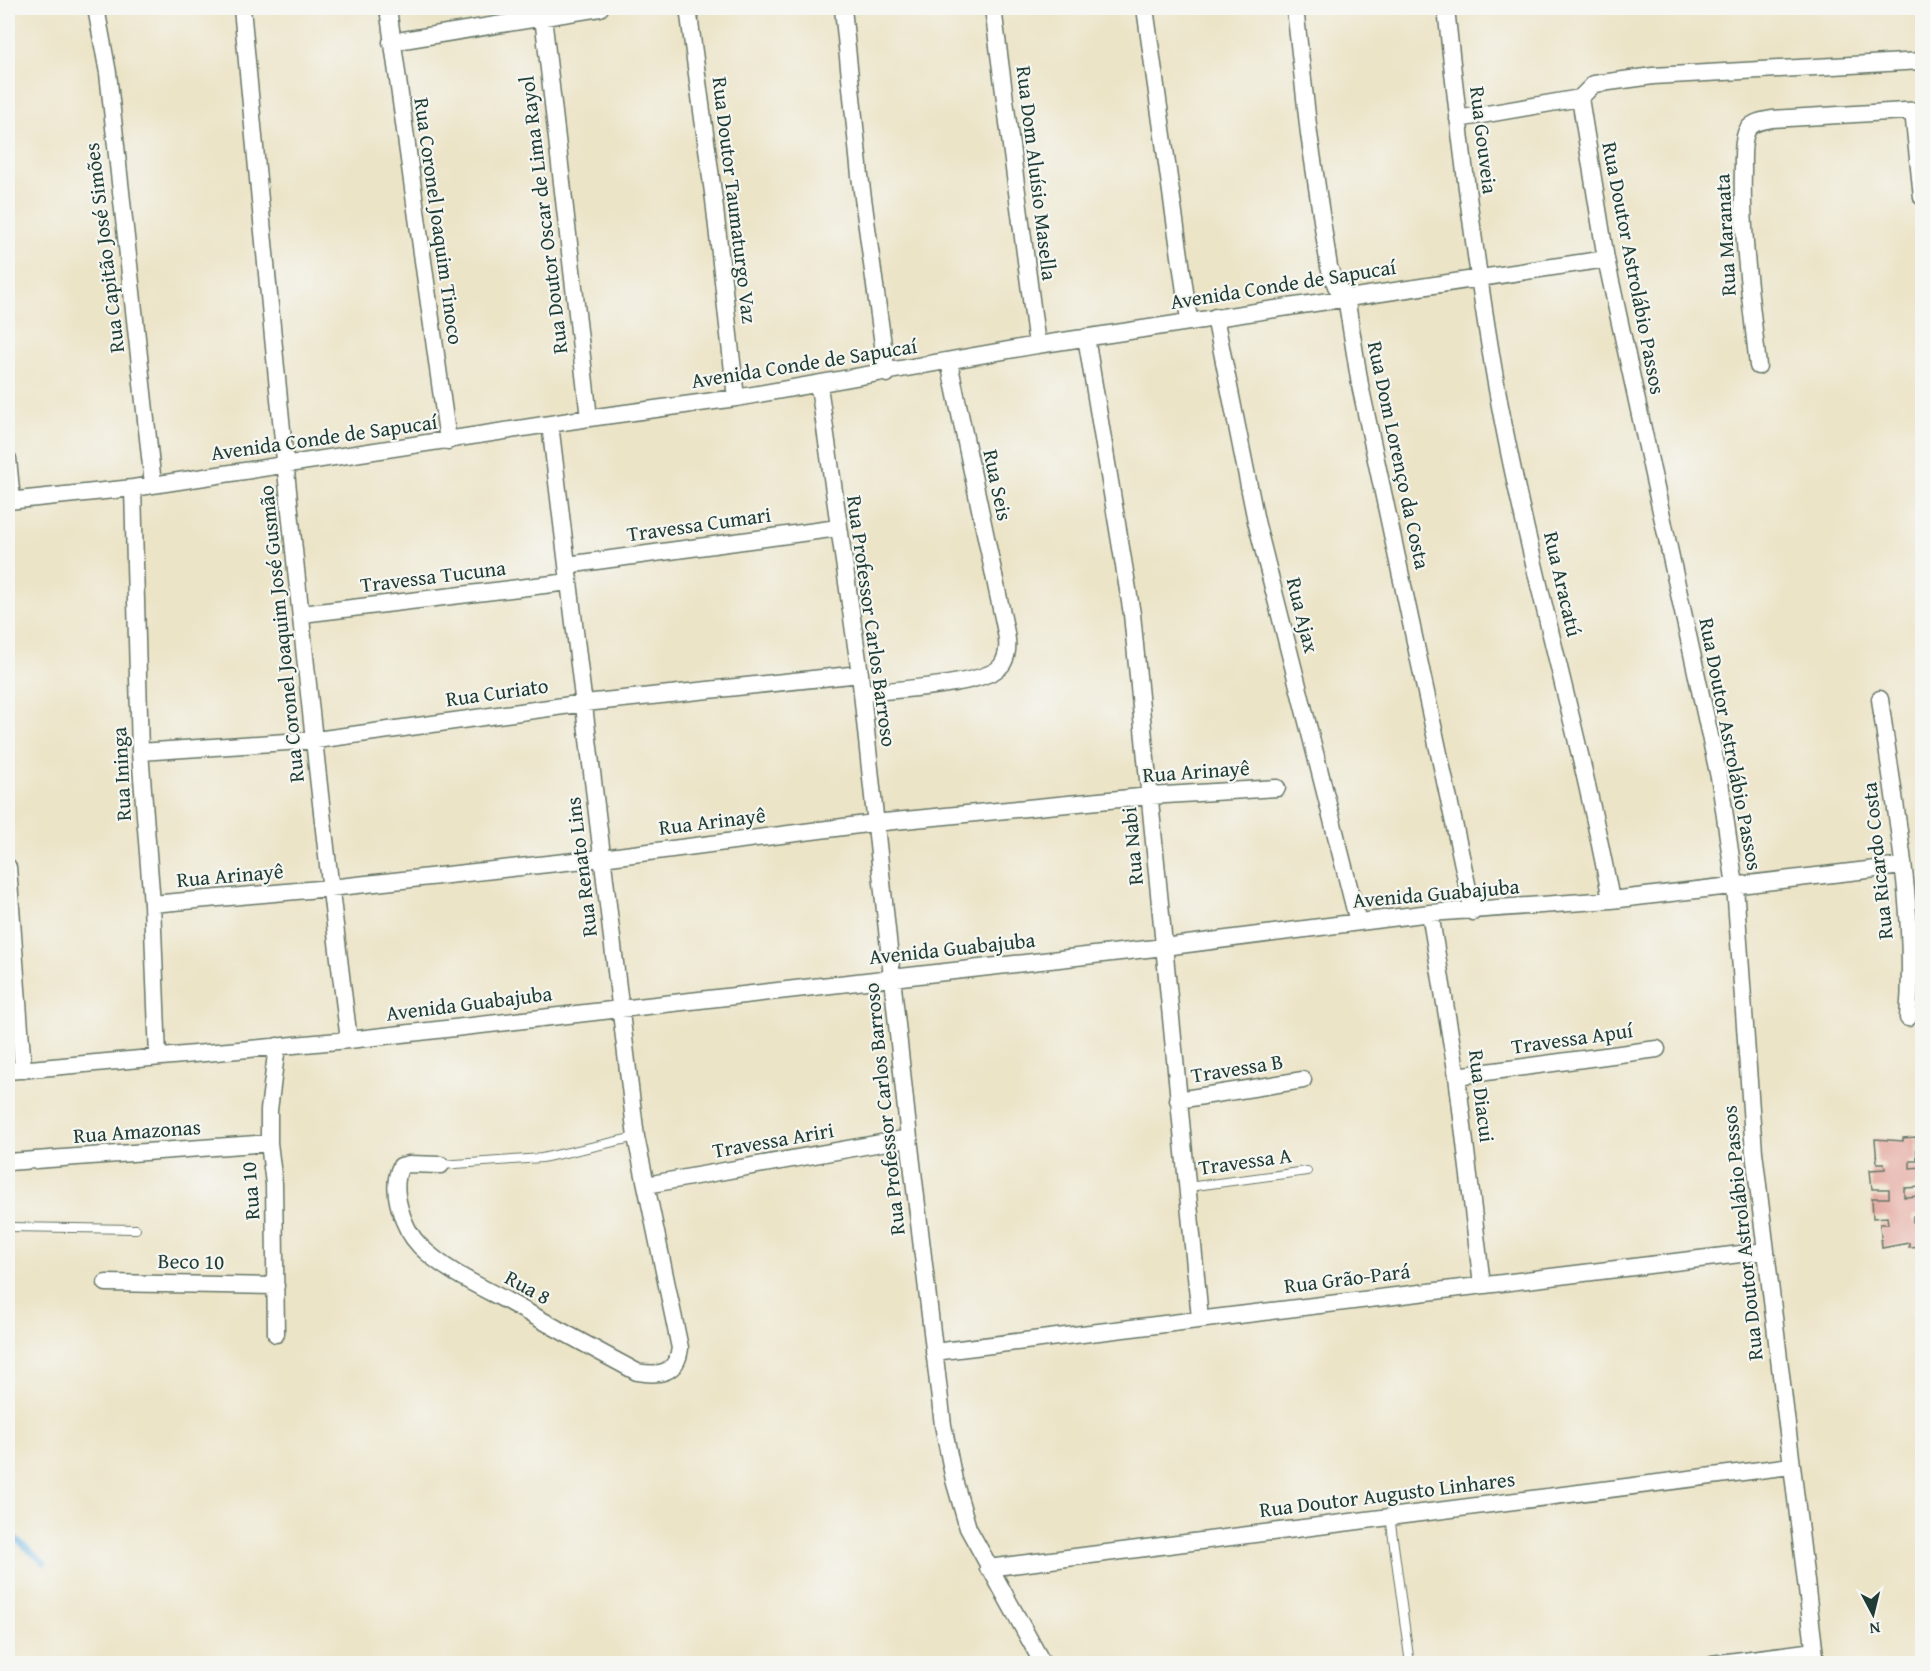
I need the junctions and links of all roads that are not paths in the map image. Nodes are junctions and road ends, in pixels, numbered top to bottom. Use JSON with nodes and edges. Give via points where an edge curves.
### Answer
{"nodes":[{"id":1,"x":96,"y":8,"type":"edge"},
{"id":2,"x":242,"y":8,"type":"edge"},
{"id":3,"x":388,"y":8,"type":"edge"},
{"id":4,"x":600,"y":8,"type":"edge"},
{"id":5,"x":688,"y":8,"type":"edge"},
{"id":6,"x":843,"y":8,"type":"edge"},
{"id":7,"x":993,"y":8,"type":"edge"},
{"id":8,"x":1145,"y":8,"type":"edge"},
{"id":9,"x":1295,"y":8,"type":"edge"},
{"id":10,"x":1446,"y":8,"type":"edge"},
{"id":11,"x":543,"y":12,"type":"edge"},
{"id":12,"x":392,"y":42,"type":"junction"},
{"id":13,"x":1923,"y":62,"type":"edge"},
{"id":14,"x":1580,"y":98,"type":"junction"},
{"id":15,"x":1918,"y":110,"type":"edge"},
{"id":16,"x":1458,"y":119,"type":"junction"},
{"id":17,"x":1923,"y":197,"type":"edge"},
{"id":18,"x":1606,"y":259,"type":"junction"},
{"id":19,"x":1479,"y":277,"type":"junction"},
{"id":20,"x":1346,"y":297,"type":"junction"},
{"id":21,"x":1215,"y":317,"type":"junction"},
{"id":22,"x":1189,"y":321,"type":"junction"},
{"id":23,"x":1086,"y":338,"type":"junction"},
{"id":24,"x":1037,"y":345,"type":"junction"},
{"id":25,"x":949,"y":362,"type":"junction"},
{"id":26,"x":1758,"y":366,"type":"dead end"},
{"id":27,"x":887,"y":374,"type":"junction"},
{"id":28,"x":819,"y":386,"type":"junction"},
{"id":29,"x":736,"y":398,"type":"junction"},
{"id":30,"x":589,"y":418,"type":"junction"},
{"id":31,"x":550,"y":424,"type":"junction"},
{"id":32,"x":448,"y":441,"type":"junction"},
{"id":33,"x":8,"y":459,"type":"edge"},
{"id":34,"x":285,"y":466,"type":"junction"},
{"id":35,"x":153,"y":484,"type":"junction"},
{"id":36,"x":133,"y":489,"type":"junction"},
{"id":37,"x":10,"y":501,"type":"edge"},
{"id":38,"x":837,"y":528,"type":"junction"},
{"id":39,"x":567,"y":565,"type":"junction"},
{"id":40,"x":569,"y":582,"type":"junction"},
{"id":41,"x":302,"y":614,"type":"junction"},
{"id":42,"x":860,"y":674,"type":"junction"},
{"id":43,"x":862,"y":693,"type":"junction"},
{"id":44,"x":1880,"y":699,"type":"dead end"},
{"id":45,"x":585,"y":703,"type":"junction"},
{"id":46,"x":316,"y":740,"type":"junction"},
{"id":47,"x":140,"y":752,"type":"junction"},
{"id":48,"x":1277,"y":788,"type":"dead end"},
{"id":49,"x":1150,"y":796,"type":"junction"},
{"id":50,"x":874,"y":823,"type":"junction"},
{"id":51,"x":602,"y":858,"type":"junction"},
{"id":52,"x":1902,"y":866,"type":"junction"},
{"id":53,"x":8,"y":867,"type":"edge"},
{"id":54,"x":1736,"y":886,"type":"junction"},
{"id":55,"x":330,"y":888,"type":"junction"},
{"id":56,"x":1611,"y":900,"type":"junction"},
{"id":57,"x":152,"y":904,"type":"junction"},
{"id":58,"x":1473,"y":912,"type":"junction"},
{"id":59,"x":1430,"y":913,"type":"junction"},
{"id":60,"x":1358,"y":922,"type":"junction"},
{"id":61,"x":1164,"y":947,"type":"junction"},
{"id":62,"x":892,"y":977,"type":"junction"},
{"id":63,"x":621,"y":1008,"type":"junction"},
{"id":64,"x":1908,"y":1018,"type":"dead end"},
{"id":65,"x":349,"y":1040,"type":"junction"},
{"id":66,"x":277,"y":1046,"type":"junction"},
{"id":67,"x":1657,"y":1049,"type":"dead end"},
{"id":68,"x":158,"y":1057,"type":"junction"},
{"id":69,"x":15,"y":1070,"type":"edge"},
{"id":70,"x":1457,"y":1076,"type":"junction"},
{"id":71,"x":1304,"y":1080,"type":"dead end"},
{"id":72,"x":1178,"y":1100,"type":"junction"},
{"id":73,"x":636,"y":1137,"type":"junction"},
{"id":74,"x":909,"y":1138,"type":"junction"},
{"id":75,"x":269,"y":1143,"type":"junction"},
{"id":76,"x":8,"y":1162,"type":"edge"},
{"id":77,"x":441,"y":1165,"type":"joint"},
{"id":78,"x":1306,"y":1171,"type":"dead end"},
{"id":79,"x":646,"y":1185,"type":"junction"},
{"id":80,"x":1188,"y":1187,"type":"junction"},
{"id":81,"x":8,"y":1227,"type":"edge"},
{"id":82,"x":136,"y":1229,"type":"dead end"},
{"id":83,"x":1765,"y":1251,"type":"junction"},
{"id":84,"x":106,"y":1283,"type":"dead end"},
{"id":85,"x":1482,"y":1285,"type":"junction"},
{"id":86,"x":276,"y":1286,"type":"junction"},
{"id":87,"x":669,"y":1304,"type":"joint"},
{"id":88,"x":1200,"y":1318,"type":"junction"},
{"id":89,"x":276,"y":1334,"type":"dead end"},
{"id":90,"x":934,"y":1352,"type":"junction"},
{"id":91,"x":1791,"y":1466,"type":"junction"},
{"id":92,"x":1390,"y":1516,"type":"junction"},
{"id":93,"x":988,"y":1568,"type":"junction"},
{"id":94,"x":1815,"y":1657,"type":"edge"},
{"id":95,"x":1043,"y":1664,"type":"edge"},
{"id":96,"x":1410,"y":1664,"type":"edge"},
{"id":97,"x":1712,"y":1664,"type":"edge"}],
"edges":[{"from":1,"to":35,"type":"street","name":"Rua Capitão José Simões","via":[[108,73]]},
{"from":2,"to":34,"type":"street","name":"Rua Coronel Joaquim José Gusmão"},
{"from":3,"to":12,"type":"street","name":"Rua Coronel Joaquim Tinoco"},
{"from":4,"to":11,"type":"street"},
{"from":5,"to":29,"type":"street","name":"Rua Doutor Taumaturgo Vaz"},
{"from":6,"to":27,"type":"street","via":[[860,176]]},
{"from":7,"to":24,"type":"street","name":"Rua Dom Aluísio Masella"},
{"from":8,"to":22,"type":"street"},
{"from":9,"to":20,"type":"street","name":"Rua Dom Lorenço da Costa","via":[[1329,267],[1336,286]]},
{"from":10,"to":16,"type":"street","name":"Rua Gouveia"},
{"from":11,"to":12,"type":"street"},
{"from":11,"to":30,"type":"street","name":"Rua Doutor Oscar de Lima Rayol"},
{"from":12,"to":32,"type":"street","name":"Rua Coronel Joaquim Tinoco"},
{"from":13,"to":14,"type":"street","via":[[1653,75],[1594,84]]},
{"from":14,"to":16,"type":"street"},
{"from":14,"to":18,"type":"street","name":"Rua Doutor Astrolábio Passos"},
{"from":15,"to":17,"type":"street"},
{"from":15,"to":26,"type":"street","name":"Rua Maranata","via":[[1772,119],[1749,127],[1745,134],[1742,206]]},
{"from":16,"to":19,"type":"street","name":"Rua Gouveia"},
{"from":18,"to":19,"type":"street","name":"Avenida Conde de Sapucaí"},
{"from":18,"to":54,"type":"street","name":"Rua Doutor Astrolábio Passos","via":[[1720,782]]},
{"from":19,"to":20,"type":"street","name":"Avenida Conde de Sapucaí"},
{"from":19,"to":56,"type":"street","name":"Rua Aracatú","via":[[1510,456],[1593,806]]},
{"from":20,"to":21,"type":"street","name":"Avenida Conde de Sapucaí"},
{"from":20,"to":58,"type":"street","name":"Rua Dom Lorenço da Costa","via":[[1360,385]]},
{"from":21,"to":22,"type":"street","name":"Avenida Conde de Sapucaí"},
{"from":21,"to":60,"type":"street","name":"Rua Ajax","via":[[1256,521]]},
{"from":22,"to":23,"type":"street","name":"Avenida Conde de Sapucaí"},
{"from":23,"to":24,"type":"street","name":"Avenida Conde de Sapucaí"},
{"from":23,"to":49,"type":"street","name":"Rua Nabi","via":[[1132,614]]},
{"from":24,"to":25,"type":"street","name":"Avenida Conde de Sapucaí"},
{"from":25,"to":27,"type":"street","name":"Avenida Conde de Sapucaí"},
{"from":25,"to":43,"type":"street","name":"Rua Seis","via":[[1008,652],[1003,666],[973,680]]},
{"from":27,"to":28,"type":"street","name":"Avenida Conde de Sapucaí"},
{"from":28,"to":29,"type":"street","name":"Avenida Conde de Sapucaí"},
{"from":28,"to":38,"type":"street","name":"Rua Professor Carlos Barroso"},
{"from":29,"to":30,"type":"street","name":"Avenida Conde de Sapucaí"},
{"from":30,"to":31,"type":"street","name":"Avenida Conde de Sapucaí"},
{"from":31,"to":32,"type":"street","name":"Avenida Conde de Sapucaí"},
{"from":31,"to":39,"type":"street","name":"Rua Renato Lins"},
{"from":32,"to":34,"type":"street","name":"Avenida Conde de Sapucaí"},
{"from":33,"to":37,"type":"street"},
{"from":34,"to":35,"type":"street","name":"Avenida Conde de Sapucaí"},
{"from":34,"to":41,"type":"street","name":"Rua Coronel Joaquim José Gusmão"},
{"from":35,"to":36,"type":"street","name":"Avenida Conde de Sapucaí"},
{"from":36,"to":37,"type":"street","name":"Avenida Conde de Sapucaí"},
{"from":36,"to":47,"type":"street","name":"Rua Ininga"},
{"from":38,"to":39,"type":"street","name":"Travessa Cumari"},
{"from":38,"to":42,"type":"street","name":"Rua Professor Carlos Barroso"},
{"from":39,"to":40,"type":"street","name":"Rua Renato Lins"},
{"from":40,"to":41,"type":"street","name":"Travessa Tucuna"},
{"from":40,"to":45,"type":"street","name":"Rua Renato Lins"},
{"from":41,"to":46,"type":"street","name":"Rua Coronel Joaquim José Gusmão"},
{"from":42,"to":43,"type":"street","name":"Rua Professor Carlos Barroso"},
{"from":42,"to":45,"type":"street","name":"Rua Curiato"},
{"from":43,"to":50,"type":"street","name":"Rua Professor Carlos Barroso"},
{"from":44,"to":52,"type":"street","name":"Rua Ricardo Costa"},
{"from":45,"to":46,"type":"street","name":"Rua Curiato"},
{"from":45,"to":51,"type":"street","name":"Rua Renato Lins"},
{"from":46,"to":47,"type":"street","name":"Rua Curiato"},
{"from":46,"to":55,"type":"street","name":"Rua Coronel Joaquim José Gusmão"},
{"from":47,"to":57,"type":"street","name":"Rua Ininga"},
{"from":48,"to":49,"type":"street","name":"Rua Arinayê"},
{"from":49,"to":50,"type":"street","name":"Rua Arinayê"},
{"from":49,"to":61,"type":"street","name":"Rua Nabi"},
{"from":50,"to":51,"type":"street","name":"Rua Arinayê"},
{"from":50,"to":62,"type":"street","name":"Rua Professor Carlos Barroso"},
{"from":51,"to":55,"type":"street","name":"Rua Arinayê"},
{"from":51,"to":63,"type":"street","name":"Rua Renato Lins"},
{"from":52,"to":54,"type":"street","name":"Avenida Guabajuba"},
{"from":52,"to":64,"type":"street","name":"Rua Ricardo Costa","via":[[1910,960]]},
{"from":53,"to":69,"type":"street"},
{"from":54,"to":56,"type":"street","name":"Avenida Guabajuba"},
{"from":54,"to":83,"type":"street","name":"Rua Doutor Astrolábio Passos","via":[[1753,1141]]},
{"from":55,"to":57,"type":"street","name":"Rua Arinayê"},
{"from":55,"to":65,"type":"street","name":"Rua Coronel Joaquim José Gusmão"},
{"from":56,"to":58,"type":"street","name":"Avenida Guabajuba"},
{"from":57,"to":68,"type":"street","name":"Rua Ininga"},
{"from":58,"to":59,"type":"street","name":"Avenida Guabajuba"},
{"from":59,"to":60,"type":"street","name":"Avenida Guabajuba"},
{"from":59,"to":70,"type":"street","name":"Rua Diacui"},
{"from":60,"to":61,"type":"street","name":"Avenida Guabajuba"},
{"from":61,"to":62,"type":"street","name":"Avenida Guabajuba"},
{"from":61,"to":72,"type":"street","name":"Rua Nabi"},
{"from":62,"to":63,"type":"street","name":"Avenida Guabajuba"},
{"from":62,"to":74,"type":"street","name":"Rua Professor Carlos Barroso"},
{"from":63,"to":65,"type":"street","name":"Avenida Guabajuba"},
{"from":63,"to":73,"type":"street","name":"Rua Renato Lins"},
{"from":65,"to":66,"type":"street","name":"Avenida Guabajuba"},
{"from":66,"to":68,"type":"street","name":"Avenida Guabajuba"},
{"from":66,"to":75,"type":"street","name":"Rua 10","via":[[270,1092]]},
{"from":67,"to":70,"type":"street","name":"Travessa Apuí"},
{"from":68,"to":69,"type":"street","name":"Avenida Guabajuba"},
{"from":70,"to":85,"type":"street","name":"Rua Diacui"},
{"from":71,"to":72,"type":"street","name":"Travessa B"},
{"from":72,"to":80,"type":"street","name":"Rua Nabi"},
{"from":73,"to":77,"type":"lane","via":[[542,1158]]},
{"from":73,"to":79,"type":"street","name":"Rua Renato Lins"},
{"from":74,"to":79,"type":"street","name":"Travessa Ariri"},
{"from":74,"to":90,"type":"street","name":"Rua Professor Carlos Barroso"},
{"from":75,"to":76,"type":"street","name":"Rua Amazonas"},
{"from":75,"to":86,"type":"street","name":"Rua 10"},
{"from":77,"to":87,"type":"street","name":"Rua 8","via":[[401,1166],[396,1181],[408,1230],[421,1247],[454,1273],[637,1372],[654,1375],[668,1372],[679,1357]]},
{"from":78,"to":80,"type":"lane","name":"Travessa A"},
{"from":79,"to":87,"type":"street","name":"Rua Renato Lins"},
{"from":80,"to":88,"type":"street","name":"Rua Nabi"},
{"from":81,"to":82,"type":"lane"},
{"from":83,"to":85,"type":"street","name":"Rua Grão-Pará"},
{"from":83,"to":91,"type":"street","name":"Rua Doutor Astrolábio Passos"},
{"from":84,"to":86,"type":"street","name":"Beco 10"},
{"from":85,"to":88,"type":"street","name":"Rua Grão-Pará"},
{"from":86,"to":89,"type":"street","name":"Rua 10"},
{"from":88,"to":90,"type":"street","name":"Rua Grão-Pará"},
{"from":90,"to":93,"type":"street","name":"Rua Professor Carlos Barroso","via":[[954,1480],[968,1528]]},
{"from":91,"to":92,"type":"street","name":"Rua Doutor Augusto Linhares"},
{"from":91,"to":94,"type":"street","name":"Rua Doutor Astrolábio Passos"},
{"from":92,"to":93,"type":"street","name":"Rua Doutor Augusto Linhares"},
{"from":92,"to":96,"type":"lane"},
{"from":93,"to":95,"type":"street","name":"Rua Professor Carlos Barroso"},
{"from":94,"to":97,"type":"street"}]}
